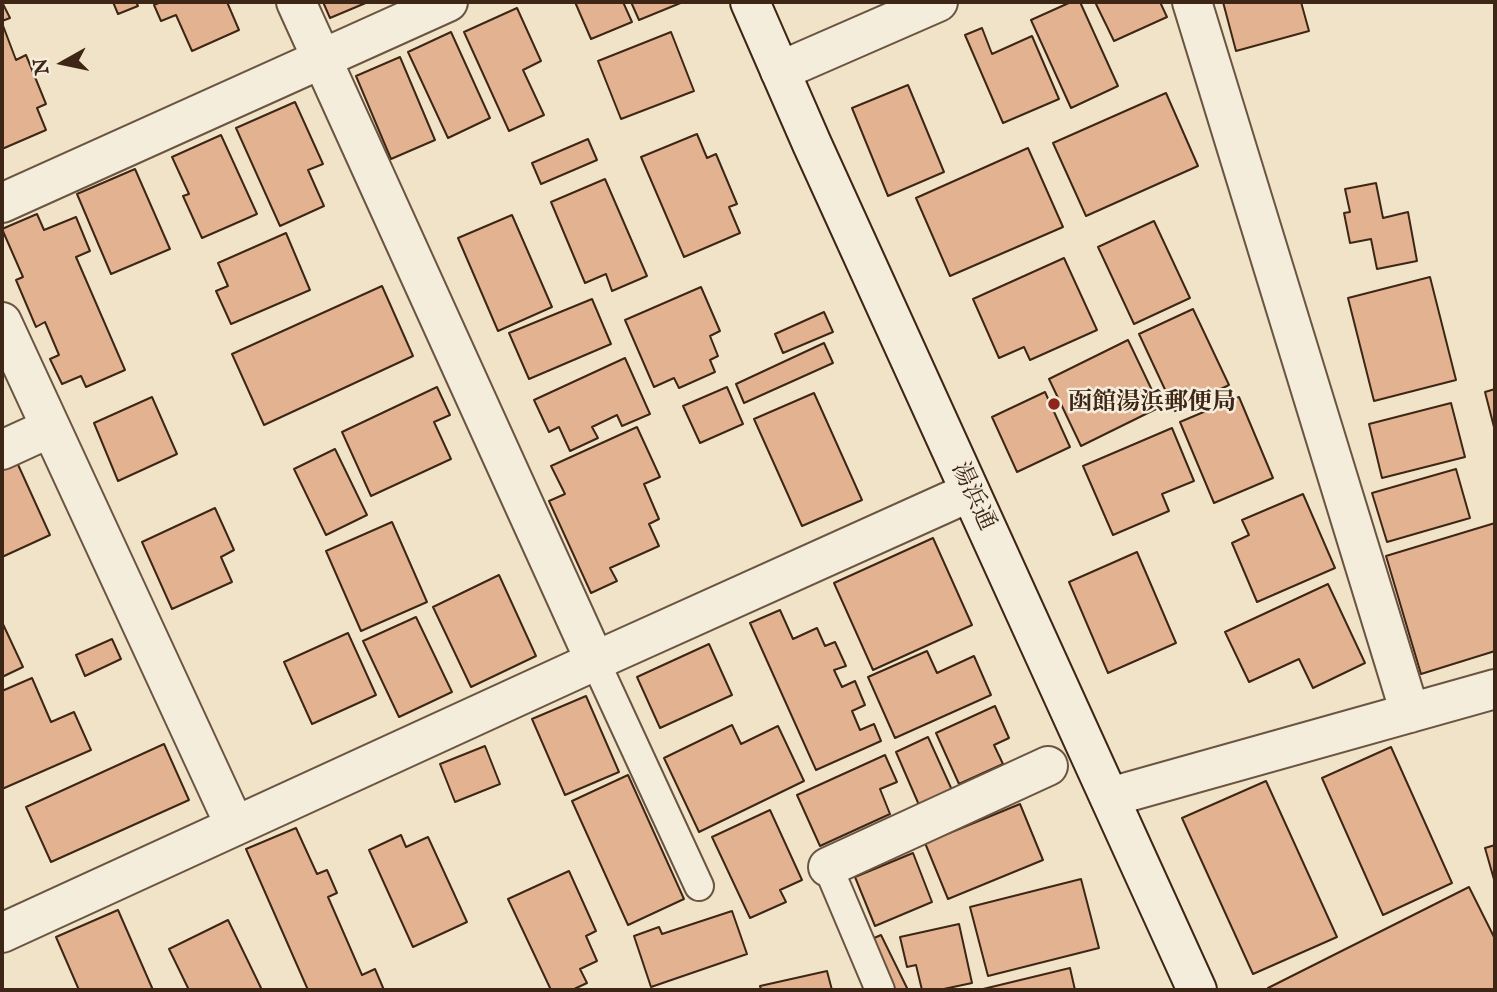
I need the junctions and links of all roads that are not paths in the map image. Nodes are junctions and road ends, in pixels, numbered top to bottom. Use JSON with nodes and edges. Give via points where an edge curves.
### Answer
{"nodes":[{"id":1,"x":296,"y":2,"type":"edge"},
{"id":2,"x":448,"y":2,"type":"edge"},
{"id":3,"x":750,"y":2,"type":"edge"},
{"id":4,"x":938,"y":2,"type":"edge"},
{"id":5,"x":1192,"y":2,"type":"edge"},
{"id":6,"x":322,"y":59,"type":"junction"},
{"id":7,"x":780,"y":71,"type":"junction"},
{"id":8,"x":2,"y":203,"type":"edge"},
{"id":9,"x":2,"y":322,"type":"edge"},
{"id":10,"x":50,"y":428,"type":"junction"},
{"id":11,"x":2,"y":450,"type":"edge"},
{"id":12,"x":970,"y":492,"type":"junction"},
{"id":13,"x":595,"y":661,"type":"junction"},
{"id":14,"x":1495,"y":689,"type":"edge"},
{"id":15,"x":1410,"y":713,"type":"junction"},
{"id":16,"x":1048,"y":766,"type":"dead end"},
{"id":17,"x":1110,"y":797,"type":"junction"},
{"id":18,"x":235,"y":826,"type":"junction"},
{"id":19,"x":828,"y":867,"type":"joint"},
{"id":20,"x":699,"y":886,"type":"dead end"},
{"id":21,"x":2,"y":933,"type":"edge"},
{"id":22,"x":880,"y":990,"type":"edge"},
{"id":23,"x":1197,"y":990,"type":"edge"}],
"edges":[{"from":1,"to":6,"type":"street"},
{"from":2,"to":6,"type":"street"},
{"from":3,"to":7,"type":"street","name":"湯浜通"},
{"from":4,"to":7,"type":"street"},
{"from":5,"to":15,"type":"street"},
{"from":6,"to":8,"type":"street"},
{"from":6,"to":13,"type":"street"},
{"from":7,"to":12,"type":"street","name":"湯浜通"},
{"from":9,"to":10,"type":"street"},
{"from":10,"to":11,"type":"street"},
{"from":10,"to":18,"type":"street"},
{"from":12,"to":13,"type":"street"},
{"from":12,"to":17,"type":"street","name":"湯浜通"},
{"from":13,"to":18,"type":"street"},
{"from":13,"to":20,"type":"lane"},
{"from":14,"to":15,"type":"street"},
{"from":15,"to":17,"type":"street"},
{"from":16,"to":19,"type":"street"},
{"from":17,"to":23,"type":"street","name":"湯浜通"},
{"from":18,"to":21,"type":"street"},
{"from":19,"to":22,"type":"lane"}]}
